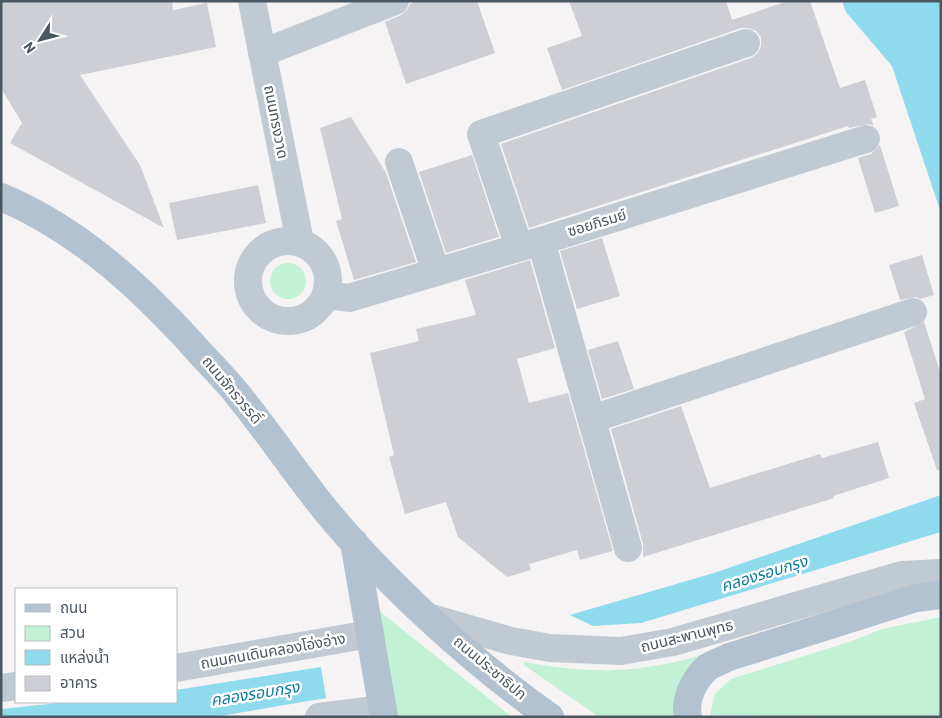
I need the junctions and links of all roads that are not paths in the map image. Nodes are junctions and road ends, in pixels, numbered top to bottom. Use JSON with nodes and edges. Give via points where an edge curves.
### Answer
{"nodes":[{"id":1,"x":252,"y":1,"type":"edge"},
{"id":2,"x":395,"y":1,"type":"edge"},
{"id":3,"x":746,"y":43,"type":"dead end"},
{"id":4,"x":262,"y":53,"type":"junction"},
{"id":5,"x":866,"y":140,"type":"dead end"},
{"id":6,"x":399,"y":162,"type":"dead end"},
{"id":7,"x":1,"y":197,"type":"edge"},
{"id":8,"x":300,"y":242,"type":"junction"},
{"id":9,"x":530,"y":244,"type":"junction"},
{"id":10,"x":436,"y":272,"type":"junction"},
{"id":11,"x":326,"y":295,"type":"junction"},
{"id":12,"x":913,"y":312,"type":"dead end"},
{"id":13,"x":592,"y":419,"type":"junction"},
{"id":14,"x":354,"y":542,"type":"junction"},
{"id":15,"x":628,"y":548,"type":"dead end"},
{"id":16,"x":941,"y":573,"type":"edge"},
{"id":17,"x":941,"y":595,"type":"edge"},
{"id":18,"x":431,"y":618,"type":"junction"},
{"id":19,"x":372,"y":642,"type":"junction"},
{"id":20,"x":178,"y":668,"type":"edge"},
{"id":21,"x":15,"y":686,"type":"edge"},
{"id":22,"x":1,"y":688,"type":"edge"},
{"id":23,"x":382,"y":708,"type":"edge"},
{"id":24,"x":319,"y":717,"type":"edge"},
{"id":25,"x":550,"y":717,"type":"edge"},
{"id":26,"x":688,"y":717,"type":"edge"}],
"edges":[{"from":1,"to":4,"type":"street","name":"ถนนทรงวาด"},
{"from":2,"to":4,"type":"street"},
{"from":3,"to":9,"type":"street","via":[[481,134]]},
{"from":4,"to":8,"type":"street","name":"ถนนทรงวาด"},
{"from":5,"to":9,"type":"street","name":"ซอยภิรมย์"},
{"from":6,"to":10,"type":"street"},
{"from":7,"to":14,"type":"main road","name":"ถนนจักรวรรดิ์","via":[[34,211],[112,265],[170,319],[241,398],[322,506]]},
{"from":8,"to":11,"type":"street","via":[[312,248],[324,263],[329,282]]},
{"from":8,"to":11,"type":"street","via":[[274,242],[253,259],[248,272],[252,298],[259,310],[284,321],[310,316]]},
{"from":9,"to":10,"type":"street","name":"ซอยภิรมย์"},
{"from":9,"to":13,"type":"street"},
{"from":10,"to":11,"type":"street","name":"ซอยภิรมย์","via":[[349,298]]},
{"from":12,"to":13,"type":"street"},
{"from":13,"to":15,"type":"street"},
{"from":14,"to":18,"type":"main road","name":"ถนนจักรวรรดิ์"},
{"from":14,"to":19,"type":"main road"},
{"from":16,"to":18,"type":"street","name":"ถนนสะพานพุทธ","via":[[902,575],[673,642],[621,651],[550,648],[511,641]]},
{"from":17,"to":26,"type":"main road","via":[[916,598],[729,657],[708,667],[689,696]]},
{"from":18,"to":25,"type":"main road","name":"ถนนประชาธิปก"},
{"from":19,"to":20,"type":"street","name":"ถนนคนเดินคลองโอ่งอ่าง"},
{"from":19,"to":23,"type":"main road"},
{"from":21,"to":22,"type":"street"},
{"from":23,"to":24,"type":"street"}]}
